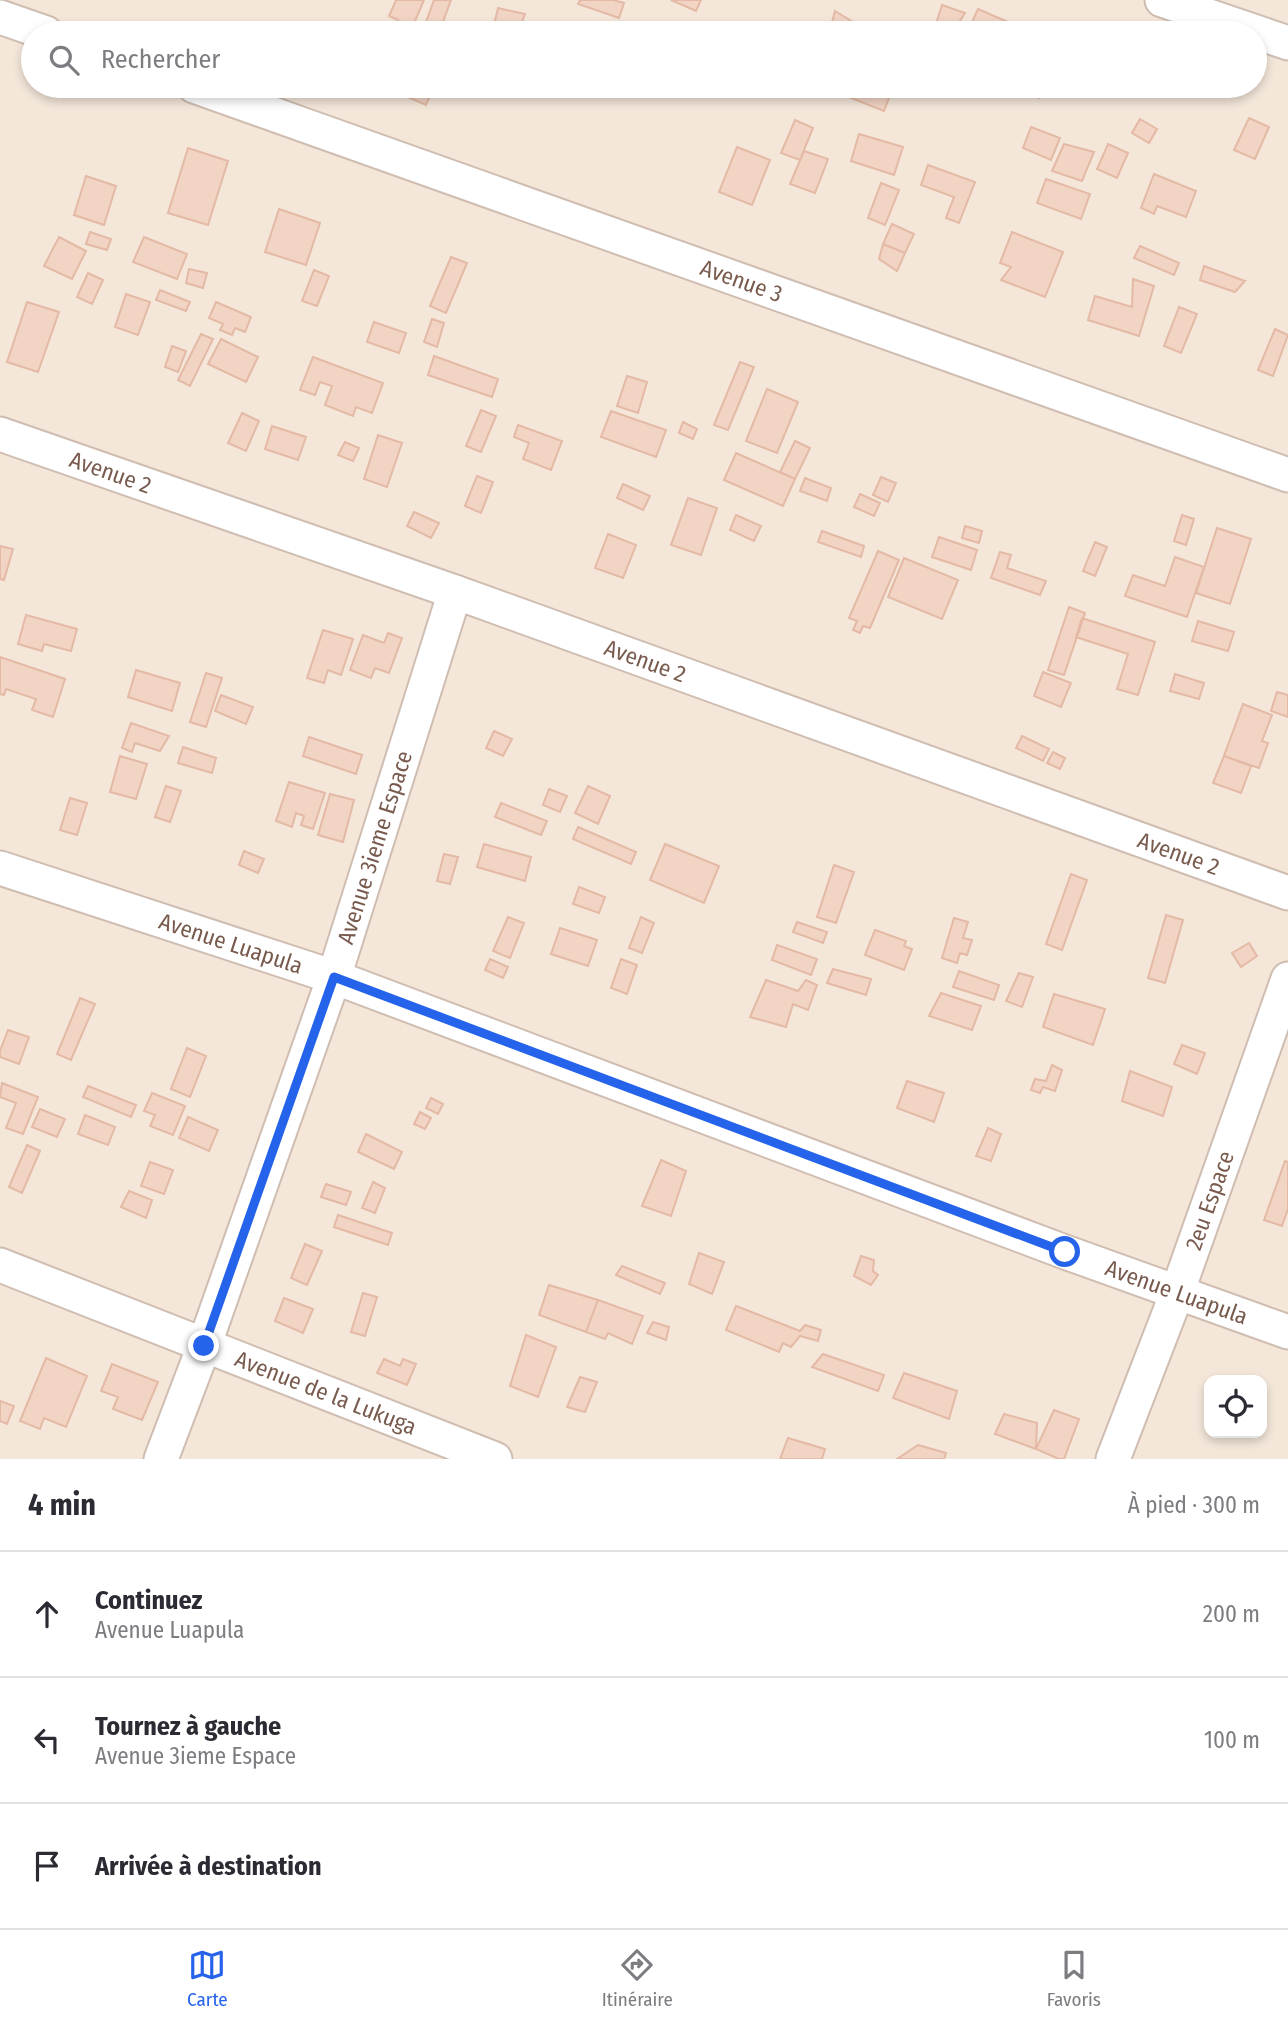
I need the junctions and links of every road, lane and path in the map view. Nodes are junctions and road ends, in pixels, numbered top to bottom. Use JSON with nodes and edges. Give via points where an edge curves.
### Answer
{"nodes":[{"id":1,"x":1162,"y":0,"type":"edge"},
{"id":2,"x":0,"y":17,"type":"edge"},
{"id":3,"x":1224,"y":21,"type":"edge"},
{"id":4,"x":21,"y":24,"type":"edge"},
{"id":5,"x":1267,"y":36,"type":"edge"},
{"id":6,"x":1288,"y":43,"type":"edge"},
{"id":7,"x":228,"y":98,"type":"edge"},
{"id":8,"x":0,"y":434,"type":"edge"},
{"id":9,"x":1288,"y":475,"type":"edge"},
{"id":10,"x":455,"y":592,"type":"junction"},
{"id":11,"x":0,"y":868,"type":"edge"},
{"id":12,"x":1288,"y":893,"type":"edge"},
{"id":13,"x":334,"y":977,"type":"junction"},
{"id":14,"x":1288,"y":979,"type":"edge"},
{"id":15,"x":0,"y":1265,"type":"edge"},
{"id":16,"x":1177,"y":1293,"type":"junction"},
{"id":17,"x":1288,"y":1332,"type":"edge"},
{"id":18,"x":204,"y":1346,"type":"junction"},
{"id":19,"x":161,"y":1459,"type":"edge"},
{"id":20,"x":495,"y":1459,"type":"edge"},
{"id":21,"x":1113,"y":1459,"type":"edge"}],
"edges":[{"from":1,"to":3,"type":"street"},
{"from":2,"to":4,"type":"street"},
{"from":5,"to":6,"type":"street"},
{"from":7,"to":9,"type":"street","name":"Avenue 3"},
{"from":8,"to":10,"type":"street","name":"Avenue 2"},
{"from":10,"to":12,"type":"street","name":"Avenue 2"},
{"from":10,"to":13,"type":"street","name":"Avenue 3ieme Espace"},
{"from":11,"to":13,"type":"street","name":"Avenue Luapula"},
{"from":13,"to":16,"type":"street","name":"Avenue Luapula"},
{"from":13,"to":18,"type":"street","name":"Avenue 3ieme Espace"},
{"from":14,"to":16,"type":"street","name":"2eu Espace"},
{"from":15,"to":18,"type":"street","name":"Avenue de la Lukuga"},
{"from":16,"to":17,"type":"street","name":"Avenue Luapula"},
{"from":16,"to":21,"type":"street","name":"2eu Espace"},
{"from":18,"to":19,"type":"street","name":"Avenue 3ieme Espace"},
{"from":18,"to":20,"type":"street","name":"Avenue de la Lukuga"}]}
